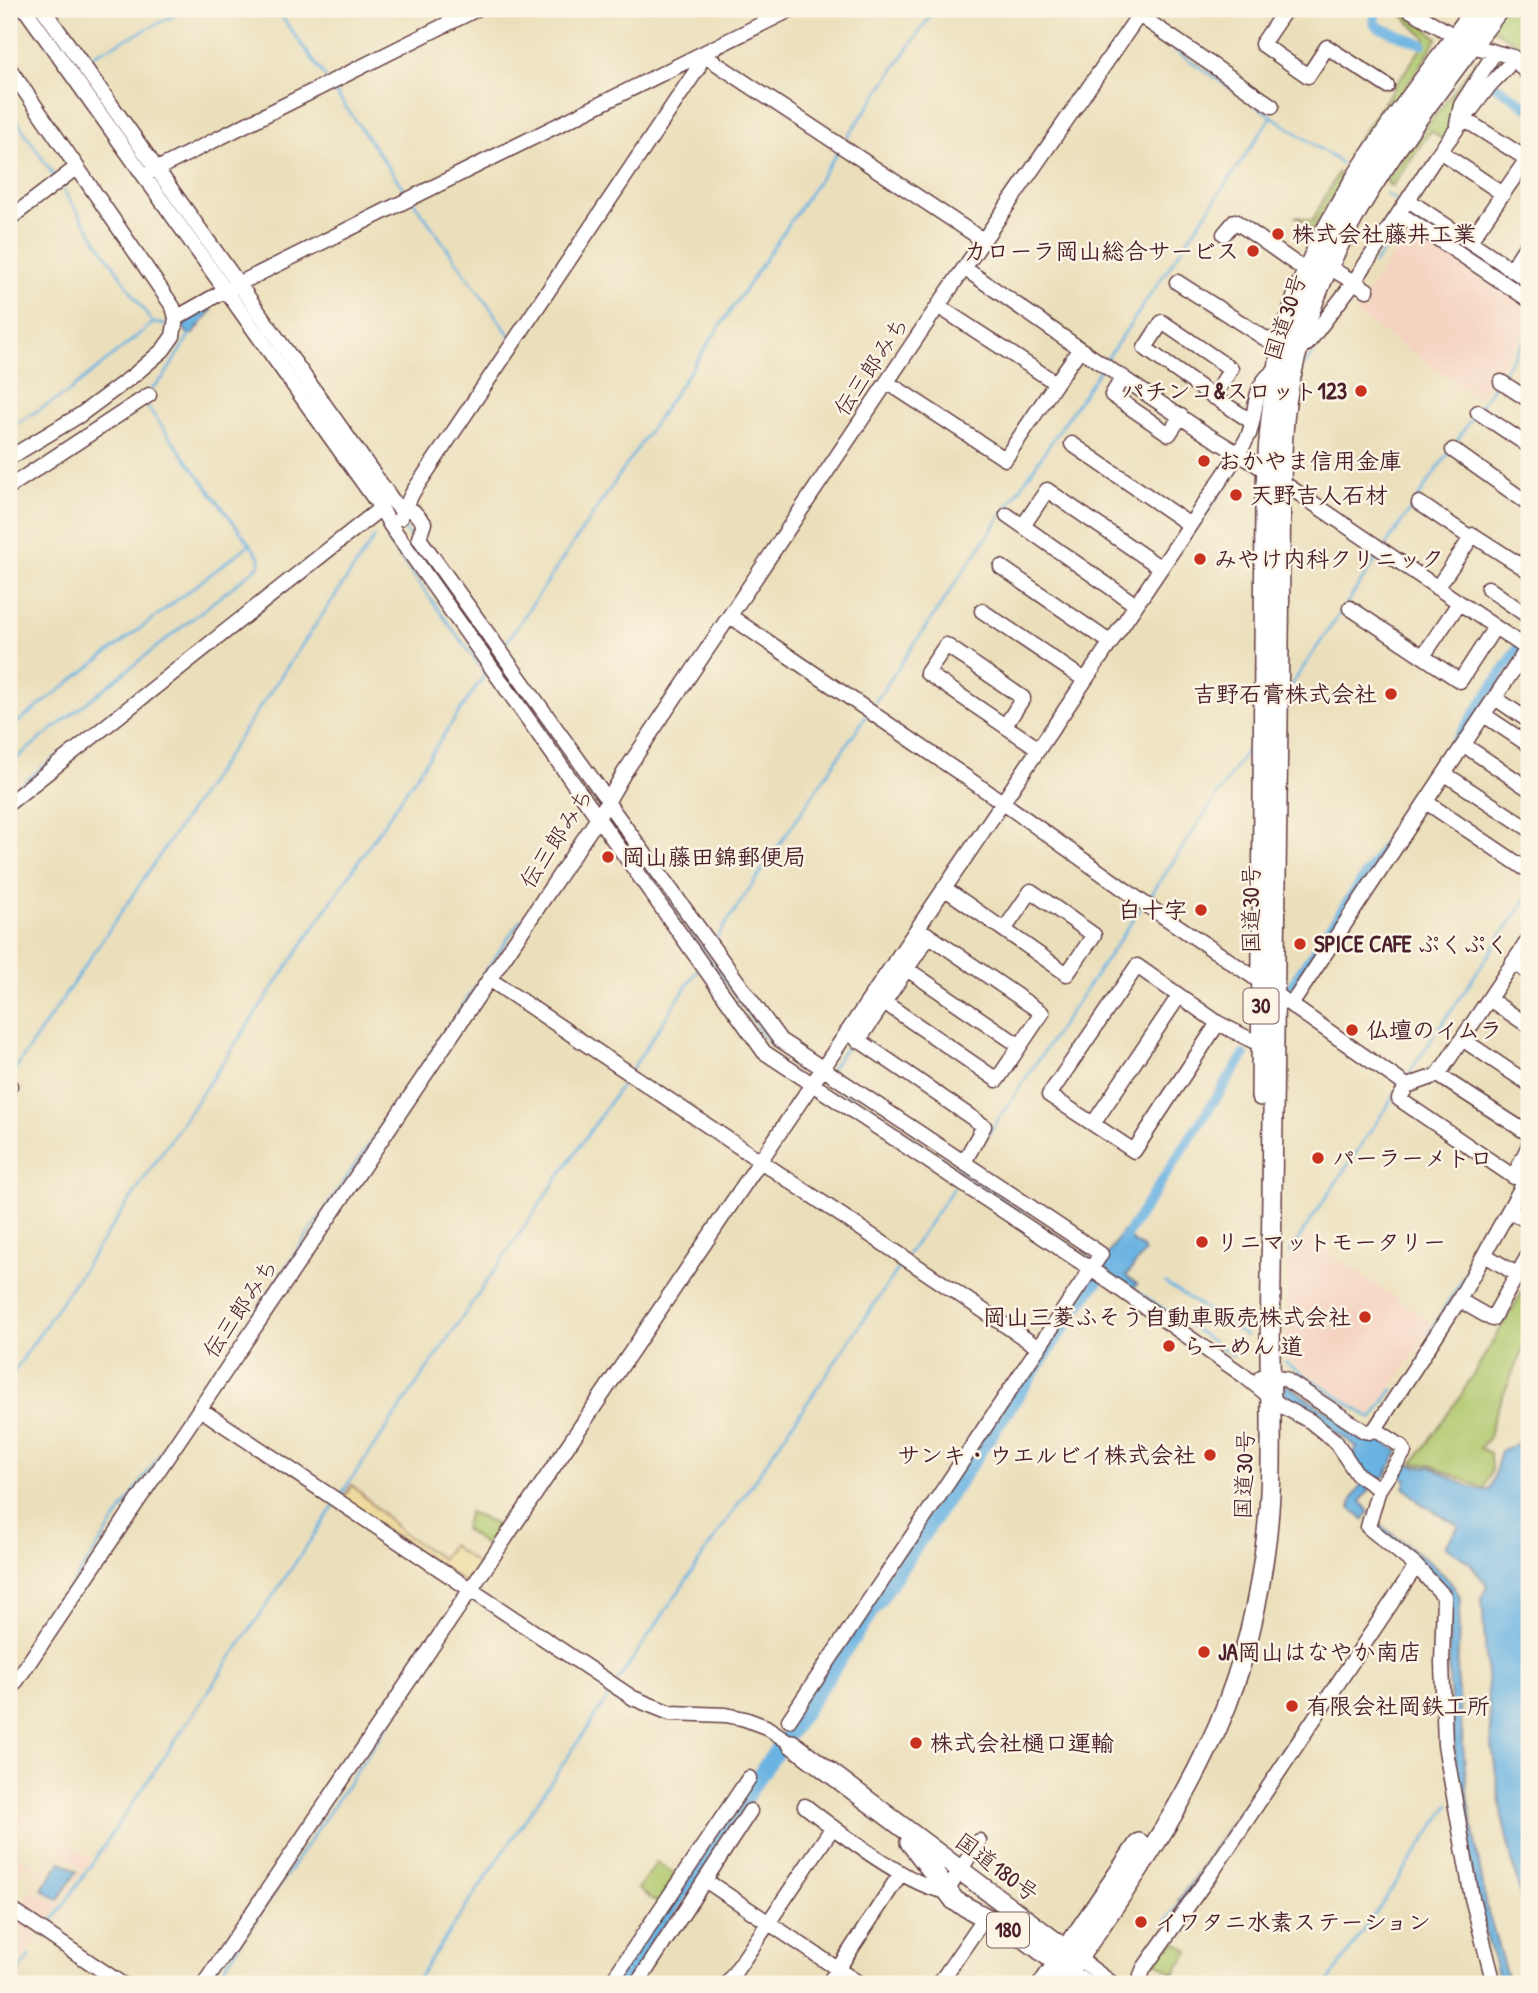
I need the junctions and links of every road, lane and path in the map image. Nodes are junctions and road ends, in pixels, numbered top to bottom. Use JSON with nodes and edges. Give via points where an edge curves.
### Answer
{"nodes":[{"id":1,"x":25,"y":9,"type":"edge"},
{"id":2,"x":43,"y":9,"type":"edge"},
{"id":3,"x":477,"y":9,"type":"edge"},
{"id":4,"x":792,"y":9,"type":"edge"},
{"id":5,"x":1286,"y":9,"type":"edge"},
{"id":6,"x":1408,"y":9,"type":"edge"},
{"id":7,"x":1476,"y":9,"type":"edge"},
{"id":8,"x":1499,"y":9,"type":"edge"},
{"id":9,"x":1141,"y":12,"type":"edge"},
{"id":10,"x":1467,"y":36,"type":"junction"},
{"id":11,"x":1495,"y":52,"type":"junction"},
{"id":12,"x":702,"y":54,"type":"junction"},
{"id":13,"x":1507,"y":67,"type":"dead end"},
{"id":14,"x":9,"y":68,"type":"edge"},
{"id":15,"x":1529,"y":76,"type":"edge"},
{"id":16,"x":1387,"y":86,"type":"dead end"},
{"id":17,"x":1272,"y":106,"type":"dead end"},
{"id":18,"x":1464,"y":120,"type":"junction"},
{"id":19,"x":1455,"y":132,"type":"junction"},
{"id":20,"x":1441,"y":152,"type":"junction"},
{"id":21,"x":1528,"y":158,"type":"edge"},
{"id":22,"x":77,"y":167,"type":"junction"},
{"id":23,"x":154,"y":172,"type":"junction"},
{"id":24,"x":1503,"y":194,"type":"junction"},
{"id":25,"x":1404,"y":210,"type":"junction"},
{"id":26,"x":9,"y":219,"type":"edge"},
{"id":27,"x":1224,"y":234,"type":"dead end"},
{"id":28,"x":983,"y":240,"type":"junction"},
{"id":29,"x":1470,"y":241,"type":"junction"},
{"id":30,"x":1529,"y":242,"type":"edge"},
{"id":31,"x":964,"y":268,"type":"junction"},
{"id":32,"x":1511,"y":269,"type":"junction"},
{"id":33,"x":1318,"y":272,"type":"junction"},
{"id":34,"x":1529,"y":281,"type":"edge"},
{"id":35,"x":1177,"y":282,"type":"dead end"},
{"id":36,"x":1360,"y":286,"type":"junction"},
{"id":37,"x":232,"y":287,"type":"junction"},
{"id":38,"x":1529,"y":300,"type":"edge"},
{"id":39,"x":938,"y":306,"type":"junction"},
{"id":40,"x":176,"y":318,"type":"junction"},
{"id":41,"x":1080,"y":349,"type":"junction"},
{"id":42,"x":1286,"y":350,"type":"junction"},
{"id":43,"x":1123,"y":377,"type":"junction"},
{"id":44,"x":887,"y":382,"type":"junction"},
{"id":45,"x":1501,"y":382,"type":"dead end"},
{"id":46,"x":1056,"y":383,"type":"junction"},
{"id":47,"x":1213,"y":397,"type":"junction"},
{"id":48,"x":145,"y":398,"type":"dead end"},
{"id":49,"x":1529,"y":400,"type":"edge"},
{"id":50,"x":1478,"y":412,"type":"dead end"},
{"id":51,"x":79,"y":415,"type":"junction"},
{"id":52,"x":1181,"y":416,"type":"junction"},
{"id":53,"x":1252,"y":422,"type":"junction"},
{"id":54,"x":91,"y":432,"type":"junction"},
{"id":55,"x":1072,"y":444,"type":"dead end"},
{"id":56,"x":1529,"y":446,"type":"edge"},
{"id":57,"x":1453,"y":450,"type":"dead end"},
{"id":58,"x":1238,"y":454,"type":"junction"},
{"id":59,"x":9,"y":458,"type":"edge"},
{"id":60,"x":1274,"y":477,"type":"junction"},
{"id":61,"x":9,"y":487,"type":"edge"},
{"id":62,"x":1419,"y":503,"type":"dead end"},
{"id":63,"x":1529,"y":504,"type":"edge"},
{"id":64,"x":396,"y":513,"type":"junction"},
{"id":65,"x":1007,"y":515,"type":"dead end"},
{"id":66,"x":1190,"y":525,"type":"junction"},
{"id":67,"x":1023,"y":526,"type":"junction"},
{"id":68,"x":1471,"y":538,"type":"junction"},
{"id":69,"x":1001,"y":567,"type":"dead end"},
{"id":70,"x":1161,"y":568,"type":"junction"},
{"id":71,"x":1529,"y":571,"type":"edge"},
{"id":72,"x":1437,"y":588,"type":"junction"},
{"id":73,"x":1488,"y":588,"type":"dead end"},
{"id":74,"x":1459,"y":603,"type":"junction"},
{"id":75,"x":1136,"y":605,"type":"junction"},
{"id":76,"x":1350,"y":608,"type":"dead end"},
{"id":77,"x":982,"y":611,"type":"dead end"},
{"id":78,"x":730,"y":616,"type":"junction"},
{"id":79,"x":1529,"y":617,"type":"edge"},
{"id":80,"x":1495,"y":627,"type":"junction"},
{"id":81,"x":1111,"y":643,"type":"junction"},
{"id":82,"x":1525,"y":647,"type":"edge"},
{"id":83,"x":1423,"y":656,"type":"junction"},
{"id":84,"x":501,"y":666,"type":"junction"},
{"id":85,"x":1085,"y":680,"type":"junction"},
{"id":86,"x":1495,"y":698,"type":"junction"},
{"id":87,"x":1484,"y":715,"type":"junction"},
{"id":88,"x":1529,"y":721,"type":"edge"},
{"id":89,"x":1005,"y":726,"type":"junction"},
{"id":90,"x":1529,"y":745,"type":"edge"},
{"id":91,"x":1464,"y":746,"type":"junction"},
{"id":92,"x":1039,"y":749,"type":"junction"},
{"id":93,"x":1445,"y":774,"type":"junction"},
{"id":94,"x":1529,"y":789,"type":"edge"},
{"id":95,"x":605,"y":796,"type":"junction"},
{"id":96,"x":1426,"y":802,"type":"junction"},
{"id":97,"x":9,"y":803,"type":"edge"},
{"id":98,"x":1005,"y":806,"type":"junction"},
{"id":99,"x":598,"y":818,"type":"junction"},
{"id":100,"x":1529,"y":830,"type":"edge"},
{"id":101,"x":1524,"y":868,"type":"dead end"},
{"id":102,"x":948,"y":891,"type":"junction"},
{"id":103,"x":1004,"y":930,"type":"junction"},
{"id":104,"x":924,"y":932,"type":"junction"},
{"id":105,"x":1529,"y":939,"type":"edge"},
{"id":106,"x":1513,"y":962,"type":"junction"},
{"id":107,"x":901,"y":965,"type":"junction"},
{"id":108,"x":1529,"y":973,"type":"edge"},
{"id":109,"x":489,"y":979,"type":"junction"},
{"id":110,"x":1276,"y":993,"type":"junction"},
{"id":111,"x":1180,"y":996,"type":"junction"},
{"id":112,"x":878,"y":998,"type":"junction"},
{"id":113,"x":1489,"y":999,"type":"junction"},
{"id":114,"x":1218,"y":1023,"type":"junction"},
{"id":115,"x":1529,"y":1026,"type":"edge"},
{"id":116,"x":853,"y":1036,"type":"junction"},
{"id":117,"x":1462,"y":1039,"type":"junction"},
{"id":118,"x":1268,"y":1042,"type":"junction"},
{"id":119,"x":1020,"y":1046,"type":"junction"},
{"id":120,"x":822,"y":1074,"type":"junction"},
{"id":121,"x":1438,"y":1075,"type":"junction"},
{"id":122,"x":1404,"y":1083,"type":"junction"},
{"id":123,"x":1529,"y":1084,"type":"edge"},
{"id":124,"x":1093,"y":1124,"type":"junction"},
{"id":125,"x":1529,"y":1134,"type":"edge"},
{"id":126,"x":1529,"y":1145,"type":"edge"},
{"id":127,"x":964,"y":1161,"type":"junction"},
{"id":128,"x":764,"y":1163,"type":"junction"},
{"id":129,"x":1529,"y":1174,"type":"edge"},
{"id":130,"x":1510,"y":1211,"type":"junction"},
{"id":131,"x":1529,"y":1222,"type":"edge"},
{"id":132,"x":1529,"y":1254,"type":"edge"},
{"id":133,"x":1485,"y":1255,"type":"junction"},
{"id":134,"x":1088,"y":1258,"type":"junction"},
{"id":135,"x":1518,"y":1275,"type":"junction"},
{"id":136,"x":1459,"y":1300,"type":"junction"},
{"id":137,"x":1040,"y":1348,"type":"junction"},
{"id":138,"x":1264,"y":1385,"type":"junction"},
{"id":139,"x":200,"y":1409,"type":"junction"},
{"id":140,"x":1375,"y":1429,"type":"junction"},
{"id":141,"x":1371,"y":1484,"type":"junction"},
{"id":142,"x":1412,"y":1564,"type":"junction"},
{"id":143,"x":474,"y":1593,"type":"junction"},
{"id":144,"x":9,"y":1692,"type":"edge"},
{"id":145,"x":789,"y":1720,"type":"dead end"},
{"id":146,"x":792,"y":1744,"type":"joint"},
{"id":147,"x":749,"y":1777,"type":"dead end"},
{"id":148,"x":804,"y":1806,"type":"dead end"},
{"id":149,"x":750,"y":1811,"type":"dead end"},
{"id":150,"x":885,"y":1815,"type":"junction"},
{"id":151,"x":833,"y":1827,"type":"junction"},
{"id":152,"x":979,"y":1841,"type":"dead end"},
{"id":153,"x":960,"y":1871,"type":"junction"},
{"id":154,"x":901,"y":1873,"type":"junction"},
{"id":155,"x":705,"y":1880,"type":"junction"},
{"id":156,"x":947,"y":1891,"type":"junction"},
{"id":157,"x":9,"y":1908,"type":"edge"},
{"id":158,"x":985,"y":1917,"type":"junction"},
{"id":159,"x":768,"y":1923,"type":"junction"},
{"id":160,"x":1066,"y":1965,"type":"edge"},
{"id":161,"x":838,"y":1969,"type":"junction"},
{"id":162,"x":122,"y":1984,"type":"edge"},
{"id":163,"x":204,"y":1984,"type":"edge"},
{"id":164,"x":610,"y":1984,"type":"edge"},
{"id":165,"x":637,"y":1984,"type":"edge"},
{"id":166,"x":727,"y":1984,"type":"edge"},
{"id":167,"x":828,"y":1984,"type":"edge"},
{"id":168,"x":860,"y":1984,"type":"edge"},
{"id":169,"x":939,"y":1984,"type":"edge"},
{"id":170,"x":1043,"y":1984,"type":"edge"},
{"id":171,"x":1090,"y":1984,"type":"edge"},
{"id":172,"x":1112,"y":1984,"type":"edge"},
{"id":173,"x":1142,"y":1984,"type":"edge"},
{"id":174,"x":1494,"y":1984,"type":"edge"}],
"edges":[{"from":1,"to":23,"type":"street"},
{"from":2,"to":23,"type":"street"},
{"from":3,"to":23,"type":"street"},
{"from":4,"to":12,"type":"street"},
{"from":5,"to":16,"type":"street","via":[[1262,44],[1308,76],[1327,47]]},
{"from":6,"to":10,"type":"street"},
{"from":7,"to":10,"type":"highway","name":"国道30号","number":"30"},
{"from":8,"to":10,"type":"highway","name":"国道30号","number":"30"},
{"from":9,"to":17,"type":"street"},
{"from":9,"to":28,"type":"street","name":"伝三郎みち"},
{"from":10,"to":11,"type":"street"},
{"from":10,"to":33,"type":"highway","name":"国道30号","number":"30"},
{"from":10,"to":33,"type":"highway","name":"国道30号","number":"30","via":[[1345,193],[1320,242]]},
{"from":11,"to":15,"type":"street","via":[[1513,57]]},
{"from":11,"to":19,"type":"street","via":[[1461,106]]},
{"from":12,"to":28,"type":"street"},
{"from":12,"to":37,"type":"street"},
{"from":12,"to":64,"type":"street","via":[[698,68]]},
{"from":13,"to":18,"type":"street"},
{"from":14,"to":22,"type":"street"},
{"from":18,"to":19,"type":"street"},
{"from":18,"to":21,"type":"street"},
{"from":19,"to":20,"type":"street"},
{"from":20,"to":24,"type":"street"},
{"from":20,"to":25,"type":"street"},
{"from":21,"to":24,"type":"street"},
{"from":22,"to":26,"type":"street"},
{"from":22,"to":40,"type":"street","via":[[173,307]]},
{"from":23,"to":37,"type":"street"},
{"from":24,"to":29,"type":"street"},
{"from":25,"to":29,"type":"street"},
{"from":25,"to":36,"type":"street"},
{"from":25,"to":38,"type":"street"},
{"from":27,"to":33,"type":"street","via":[[1235,221]]},
{"from":28,"to":31,"type":"street","name":"伝三郎みち"},
{"from":29,"to":32,"type":"street"},
{"from":30,"to":32,"type":"street"},
{"from":31,"to":39,"type":"street","name":"伝三郎みち"},
{"from":31,"to":41,"type":"street"},
{"from":32,"to":34,"type":"street"},
{"from":33,"to":36,"type":"street"},
{"from":33,"to":42,"type":"highway","name":"国道30号","number":"30"},
{"from":35,"to":42,"type":"street"},
{"from":36,"to":42,"type":"street","via":[[1307,344]]},
{"from":37,"to":40,"type":"street"},
{"from":37,"to":64,"type":"street"},
{"from":39,"to":44,"type":"street","name":"伝三郎みち"},
{"from":39,"to":46,"type":"street"},
{"from":40,"to":51,"type":"street","via":[[173,337],[163,350]]},
{"from":41,"to":43,"type":"street"},
{"from":41,"to":46,"type":"street"},
{"from":42,"to":53,"type":"street","via":[[1261,383]]},
{"from":42,"to":60,"type":"highway","name":"国道30号","number":"30","via":[[1286,400]]},
{"from":42,"to":60,"type":"highway","name":"国道30号","number":"30","via":[[1272,404]]},
{"from":43,"to":52,"type":"street"},
{"from":43,"to":52,"type":"street","via":[[1112,395],[1169,434]]},
{"from":44,"to":46,"type":"street","via":[[1005,459]]},
{"from":44,"to":78,"type":"street","name":"伝三郎みち"},
{"from":45,"to":49,"type":"street"},
{"from":47,"to":47,"type":"street","via":[[1145,348],[1162,322],[1231,369]]},
{"from":47,"to":53,"type":"street"},
{"from":48,"to":54,"type":"street"},
{"from":50,"to":56,"type":"street"},
{"from":51,"to":54,"type":"street"},
{"from":51,"to":59,"type":"street"},
{"from":52,"to":58,"type":"street"},
{"from":53,"to":58,"type":"street"},
{"from":54,"to":61,"type":"street"},
{"from":55,"to":66,"type":"street"},
{"from":57,"to":63,"type":"street"},
{"from":58,"to":60,"type":"street"},
{"from":58,"to":66,"type":"street"},
{"from":60,"to":72,"type":"street"},
{"from":60,"to":110,"type":"highway","name":"国道30号","number":"30"},
{"from":62,"to":68,"type":"street"},
{"from":64,"to":84,"type":"street"},
{"from":64,"to":84,"type":"street","via":[[413,511],[424,523],[419,538]]},
{"from":64,"to":97,"type":"street"},
{"from":65,"to":67,"type":"street"},
{"from":66,"to":70,"type":"street"},
{"from":67,"to":70,"type":"street","via":[[1047,490]]},
{"from":67,"to":75,"type":"street"},
{"from":68,"to":71,"type":"street","via":[[1473,535]]},
{"from":68,"to":72,"type":"street"},
{"from":69,"to":81,"type":"street"},
{"from":70,"to":75,"type":"street"},
{"from":72,"to":74,"type":"street"},
{"from":73,"to":79,"type":"street"},
{"from":74,"to":80,"type":"street"},
{"from":74,"to":83,"type":"street"},
{"from":75,"to":81,"type":"street"},
{"from":76,"to":83,"type":"street"},
{"from":77,"to":85,"type":"street"},
{"from":78,"to":95,"type":"street","name":"伝三郎みち"},
{"from":78,"to":98,"type":"street"},
{"from":80,"to":82,"type":"street"},
{"from":80,"to":83,"type":"street","via":[[1460,681]]},
{"from":81,"to":85,"type":"street"},
{"from":82,"to":86,"type":"street"},
{"from":84,"to":95,"type":"street"},
{"from":84,"to":99,"type":"street"},
{"from":85,"to":92,"type":"street"},
{"from":86,"to":87,"type":"street"},
{"from":86,"to":88,"type":"street"},
{"from":87,"to":90,"type":"street"},
{"from":87,"to":91,"type":"street"},
{"from":89,"to":89,"type":"street","via":[[1023,698],[946,645],[927,673]]},
{"from":89,"to":92,"type":"street"},
{"from":91,"to":93,"type":"street"},
{"from":91,"to":94,"type":"street"},
{"from":92,"to":98,"type":"street"},
{"from":93,"to":96,"type":"street"},
{"from":93,"to":100,"type":"street"},
{"from":95,"to":99,"type":"street","name":"伝三郎みち"},
{"from":95,"to":120,"type":"street","via":[[772,1031]]},
{"from":96,"to":101,"type":"street"},
{"from":96,"to":110,"type":"street"},
{"from":98,"to":102,"type":"street"},
{"from":98,"to":110,"type":"street"},
{"from":99,"to":109,"type":"street","name":"伝三郎みち"},
{"from":99,"to":120,"type":"street","via":[[760,1048]]},
{"from":102,"to":103,"type":"street"},
{"from":102,"to":104,"type":"street"},
{"from":103,"to":103,"type":"street","via":[[1067,974],[1094,935],[1031,891]]},
{"from":104,"to":107,"type":"street"},
{"from":104,"to":119,"type":"street","via":[[1042,1013]]},
{"from":105,"to":106,"type":"street"},
{"from":106,"to":108,"type":"street"},
{"from":106,"to":113,"type":"street"},
{"from":107,"to":112,"type":"street"},
{"from":107,"to":119,"type":"street"},
{"from":109,"to":128,"type":"street"},
{"from":109,"to":139,"type":"street","name":"伝三郎みち"},
{"from":110,"to":118,"type":"highway","name":"国道30号","number":"30"},
{"from":110,"to":122,"type":"street"},
{"from":111,"to":114,"type":"street"},
{"from":111,"to":124,"type":"street"},
{"from":111,"to":124,"type":"street","via":[[1137,966],[1049,1095]]},
{"from":112,"to":116,"type":"street"},
{"from":112,"to":119,"type":"street","via":[[997,1080]]},
{"from":113,"to":115,"type":"street"},
{"from":113,"to":117,"type":"street"},
{"from":114,"to":118,"type":"street","via":[[1241,1036]]},
{"from":114,"to":124,"type":"street","via":[[1134,1151]]},
{"from":116,"to":120,"type":"street"},
{"from":116,"to":127,"type":"street","via":[[984,1126]]},
{"from":117,"to":121,"type":"street"},
{"from":117,"to":123,"type":"street"},
{"from":118,"to":138,"type":"highway","name":"国道30号","number":"30"},
{"from":120,"to":127,"type":"street"},
{"from":120,"to":128,"type":"street"},
{"from":120,"to":134,"type":"street"},
{"from":121,"to":122,"type":"street"},
{"from":121,"to":125,"type":"street"},
{"from":122,"to":126,"type":"street","via":[[1399,1099],[1514,1177]]},
{"from":127,"to":134,"type":"street"},
{"from":128,"to":137,"type":"street"},
{"from":128,"to":143,"type":"street"},
{"from":129,"to":130,"type":"street"},
{"from":130,"to":131,"type":"street"},
{"from":130,"to":133,"type":"street"},
{"from":132,"to":135,"type":"street"},
{"from":133,"to":135,"type":"street"},
{"from":133,"to":136,"type":"street"},
{"from":134,"to":137,"type":"street"},
{"from":134,"to":138,"type":"street"},
{"from":135,"to":136,"type":"street","via":[[1492,1319]]},
{"from":136,"to":140,"type":"street"},
{"from":137,"to":145,"type":"street"},
{"from":138,"to":140,"type":"street","via":[[1285,1378],[1364,1431]]},
{"from":138,"to":141,"type":"street","via":[[1280,1405],[1310,1420],[1335,1441],[1353,1470]]},
{"from":138,"to":160,"type":"highway","name":"国道30号","number":"30","via":[[1270,1489],[1265,1554],[1251,1629],[1234,1686],[1186,1791]]},
{"from":139,"to":143,"type":"street"},
{"from":139,"to":144,"type":"street","name":"伝三郎みち"},
{"from":140,"to":141,"type":"street","via":[[1404,1450],[1390,1473]]},
{"from":141,"to":142,"type":"street","via":[[1368,1527]]},
{"from":142,"to":173,"type":"street","via":[[1214,1869],[1143,1968]]},
{"from":142,"to":174,"type":"street","via":[[1444,1595],[1446,1745],[1472,1898]]},
{"from":143,"to":146,"type":"street","via":[[643,1703],[670,1713],[726,1715],[755,1722]]},
{"from":143,"to":163,"type":"street"},
{"from":146,"to":150,"type":"highway","name":"国道180号"},
{"from":147,"to":164,"type":"street"},
{"from":148,"to":151,"type":"street"},
{"from":149,"to":155,"type":"street"},
{"from":150,"to":153,"type":"highway","name":"国道180号","number":"180"},
{"from":150,"to":156,"type":"highway","name":"国道180号","number":"180","via":[[919,1851]]},
{"from":151,"to":154,"type":"street"},
{"from":151,"to":159,"type":"street"},
{"from":152,"to":153,"type":"street"},
{"from":153,"to":156,"type":"street"},
{"from":153,"to":160,"type":"highway","name":"国道180号","number":"180"},
{"from":154,"to":156,"type":"street","via":[[932,1890]]},
{"from":154,"to":161,"type":"street"},
{"from":155,"to":159,"type":"street"},
{"from":155,"to":165,"type":"street"},
{"from":156,"to":158,"type":"highway","name":"国道180号","number":"180","via":[[955,1901]]},
{"from":157,"to":162,"type":"street"},
{"from":158,"to":160,"type":"highway","name":"国道180号","number":"180"},
{"from":158,"to":169,"type":"street"},
{"from":159,"to":161,"type":"street"},
{"from":159,"to":166,"type":"street"},
{"from":160,"to":170,"type":"highway","name":"国道30号","number":"30"},
{"from":160,"to":171,"type":"street"},
{"from":160,"to":172,"type":"street"},
{"from":161,"to":167,"type":"street"},
{"from":161,"to":168,"type":"street"}]}
